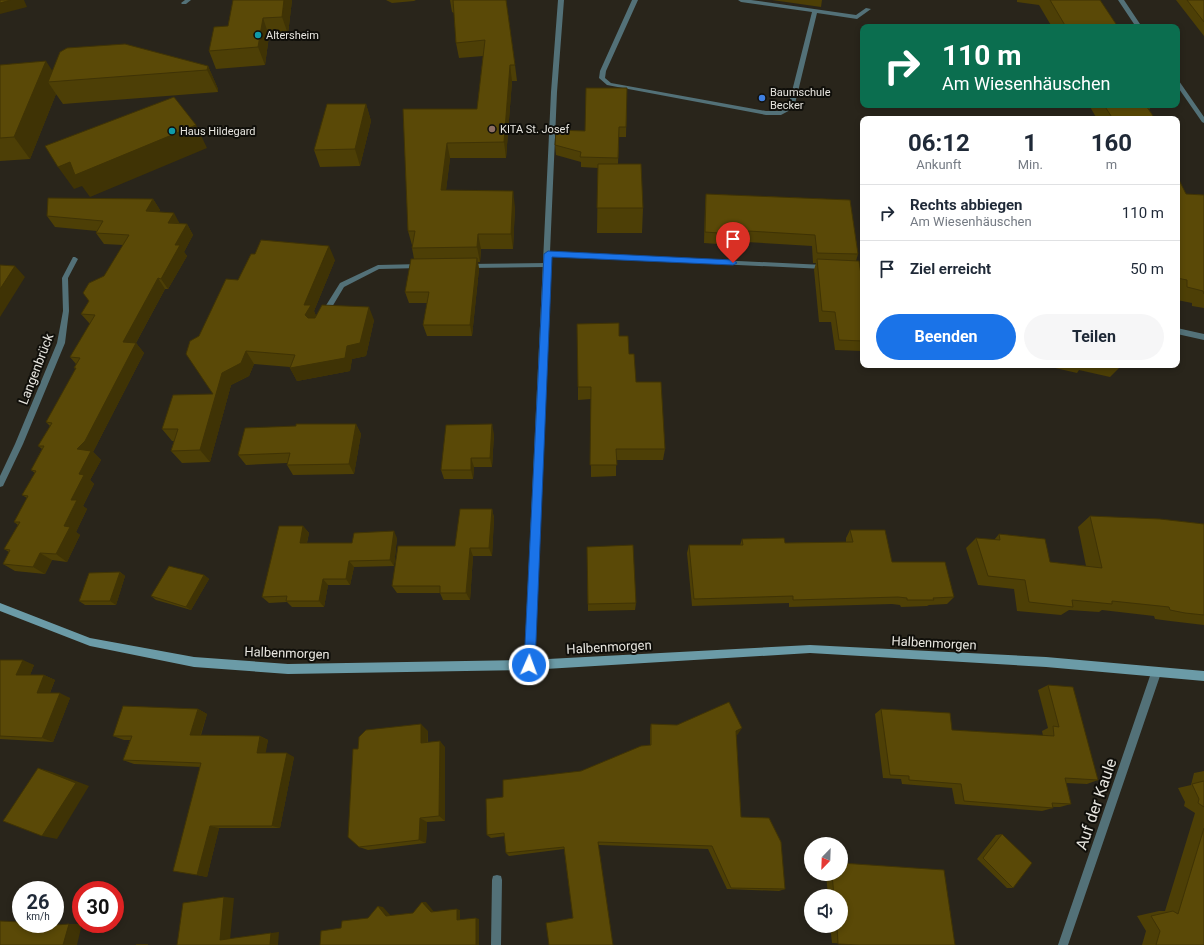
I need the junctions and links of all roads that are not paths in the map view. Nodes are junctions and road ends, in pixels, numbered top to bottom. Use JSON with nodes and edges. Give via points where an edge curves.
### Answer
{"nodes":[{"id":1,"x":561,"y":0,"type":"edge"},
{"id":2,"x":635,"y":0,"type":"edge"},
{"id":3,"x":741,"y":0,"type":"edge"},
{"id":4,"x":1121,"y":0,"type":"edge"},
{"id":5,"x":868,"y":9,"type":"dead end"},
{"id":6,"x":815,"y":11,"type":"junction"},
{"id":7,"x":1137,"y":24,"type":"edge"},
{"id":8,"x":1180,"y":86,"type":"edge"},
{"id":9,"x":1204,"y":121,"type":"edge"},
{"id":10,"x":548,"y":254,"type":"junction"},
{"id":11,"x":75,"y":259,"type":"dead end"},
{"id":12,"x":547,"y":265,"type":"junction"},
{"id":13,"x":432,"y":266,"type":"edge"},
{"id":14,"x":463,"y":266,"type":"edge"},
{"id":15,"x":833,"y":267,"type":"edge"},
{"id":16,"x":320,"y":322,"type":"edge"},
{"id":17,"x":1180,"y":332,"type":"edge"},
{"id":18,"x":1204,"y":337,"type":"edge"},
{"id":19,"x":0,"y":484,"type":"edge"},
{"id":20,"x":0,"y":607,"type":"edge"},
{"id":21,"x":529,"y":665,"type":"junction"},
{"id":22,"x":1156,"y":672,"type":"junction"},
{"id":23,"x":1204,"y":676,"type":"edge"},
{"id":24,"x":497,"y":880,"type":"dead end"},
{"id":25,"x":496,"y":945,"type":"edge"},
{"id":26,"x":1063,"y":945,"type":"edge"}],
"edges":[{"from":1,"to":10,"type":"street","via":[[554,92]]},
{"from":2,"to":6,"type":"street","via":[[602,78],[609,84],[623,87],[766,113],[782,113],[791,108]]},
{"from":3,"to":6,"type":"street"},
{"from":4,"to":7,"type":"street"},
{"from":5,"to":6,"type":"street","via":[[857,17]]},
{"from":8,"to":9,"type":"street"},
{"from":10,"to":12,"type":"street"},
{"from":10,"to":15,"type":"street"},
{"from":11,"to":19,"type":"street","name":"Langenbrück","via":[[65,278],[66,311],[61,343]]},
{"from":12,"to":14,"type":"street"},
{"from":12,"to":21,"type":"street"},
{"from":13,"to":16,"type":"street","via":[[378,266],[342,285]]},
{"from":17,"to":18,"type":"street"},
{"from":20,"to":21,"type":"street","name":"Halbenmorgen","via":[[90,642],[194,662],[288,669]]},
{"from":21,"to":22,"type":"street","name":"Halbenmorgen","via":[[810,649],[1046,662]]},
{"from":22,"to":23,"type":"street","name":"Halbenmorgen"},
{"from":22,"to":26,"type":"street","name":"Auf der Kaule"},
{"from":24,"to":25,"type":"street"}]}
